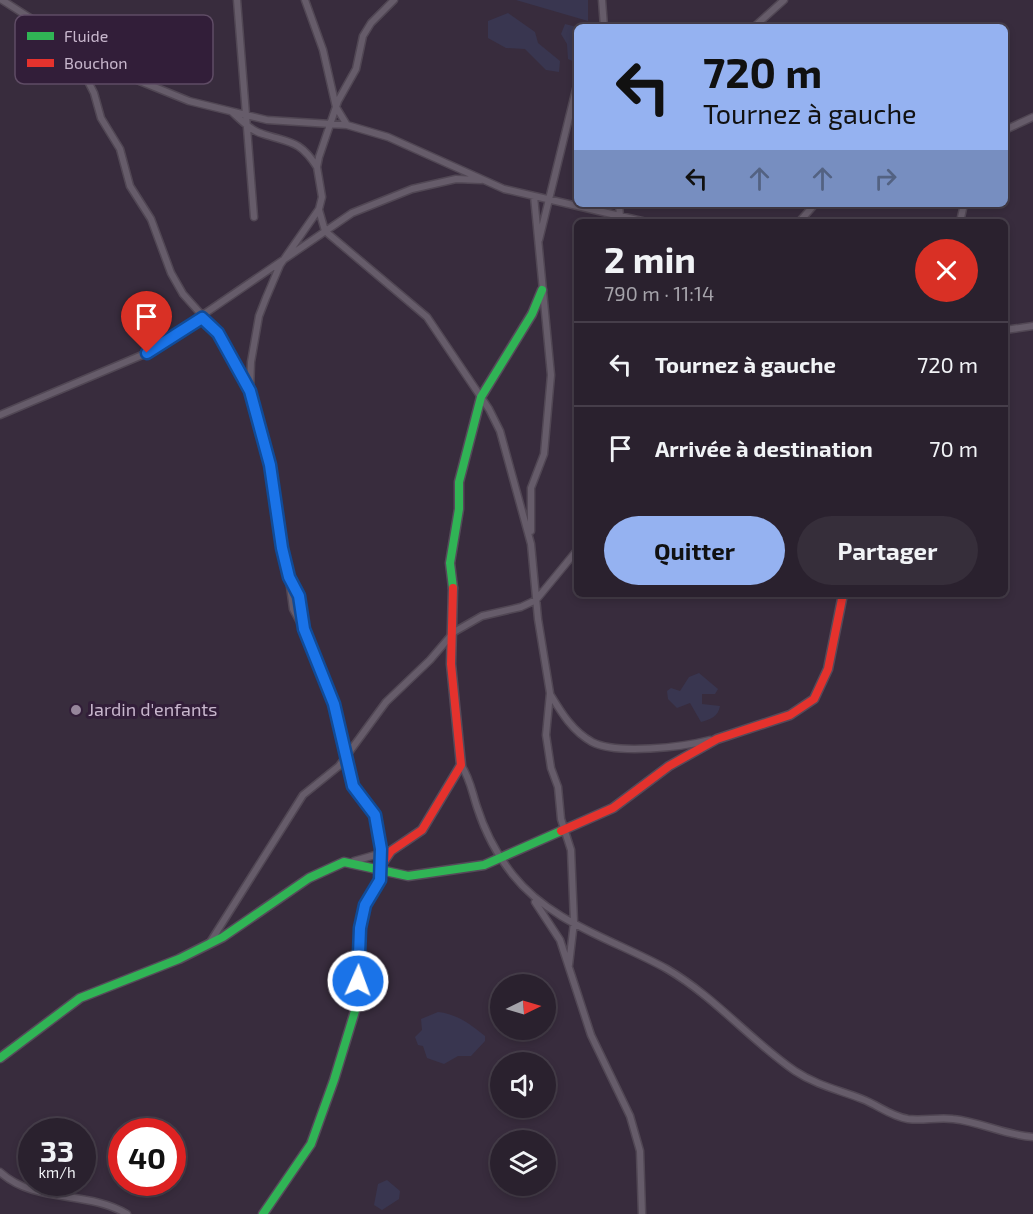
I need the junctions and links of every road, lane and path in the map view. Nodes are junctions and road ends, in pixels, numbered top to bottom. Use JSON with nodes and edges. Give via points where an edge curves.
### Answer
{"nodes":[{"id":1,"x":2,"y":0,"type":"edge"},
{"id":2,"x":237,"y":0,"type":"edge"},
{"id":3,"x":305,"y":0,"type":"edge"},
{"id":4,"x":394,"y":0,"type":"edge"},
{"id":5,"x":602,"y":0,"type":"edge"},
{"id":6,"x":784,"y":0,"type":"edge"},
{"id":7,"x":25,"y":15,"type":"edge"},
{"id":8,"x":604,"y":23,"type":"edge"},
{"id":9,"x":757,"y":24,"type":"edge"},
{"id":10,"x":89,"y":84,"type":"edge"},
{"id":11,"x":147,"y":84,"type":"edge"},
{"id":12,"x":574,"y":98,"type":"edge"},
{"id":13,"x":336,"y":107,"type":"junction"},
{"id":14,"x":231,"y":111,"type":"junction"},
{"id":15,"x":246,"y":115,"type":"junction"},
{"id":16,"x":1033,"y":117,"type":"edge"},
{"id":17,"x":247,"y":124,"type":"junction"},
{"id":18,"x":330,"y":124,"type":"junction"},
{"id":19,"x":347,"y":125,"type":"junction"},
{"id":20,"x":1008,"y":129,"type":"edge"},
{"id":21,"x":317,"y":167,"type":"junction"},
{"id":22,"x":485,"y":180,"type":"junction"},
{"id":23,"x":534,"y":196,"type":"junction"},
{"id":24,"x":550,"y":200,"type":"junction"},
{"id":25,"x":574,"y":204,"type":"edge"},
{"id":26,"x":588,"y":207,"type":"edge"},
{"id":27,"x":619,"y":207,"type":"edge"},
{"id":28,"x":812,"y":207,"type":"edge"},
{"id":29,"x":319,"y":210,"type":"junction"},
{"id":30,"x":254,"y":217,"type":"dead end"},
{"id":31,"x":620,"y":217,"type":"junction"},
{"id":32,"x":630,"y":219,"type":"edge"},
{"id":33,"x":802,"y":219,"type":"edge"},
{"id":34,"x":325,"y":231,"type":"junction"},
{"id":35,"x":537,"y":246,"type":"junction"},
{"id":36,"x":280,"y":265,"type":"junction"},
{"id":37,"x":542,"y":290,"type":"junction"},
{"id":38,"x":202,"y":318,"type":"junction"},
{"id":39,"x":1033,"y":326,"type":"edge"},
{"id":40,"x":1008,"y":330,"type":"edge"},
{"id":41,"x":250,"y":391,"type":"junction"},
{"id":42,"x":481,"y":397,"type":"junction"},
{"id":43,"x":0,"y":415,"type":"edge"},
{"id":44,"x":531,"y":544,"type":"junction"},
{"id":45,"x":574,"y":554,"type":"edge"},
{"id":46,"x":842,"y":597,"type":"edge"},
{"id":47,"x":536,"y":600,"type":"junction"},
{"id":48,"x":454,"y":632,"type":"junction"},
{"id":49,"x":550,"y":693,"type":"junction"},
{"id":50,"x":717,"y":739,"type":"junction"},
{"id":51,"x":345,"y":758,"type":"junction"},
{"id":52,"x":461,"y":765,"type":"junction"},
{"id":53,"x":564,"y":830,"type":"junction"},
{"id":54,"x":396,"y":848,"type":"junction"},
{"id":55,"x":381,"y":854,"type":"junction"},
{"id":56,"x":500,"y":857,"type":"junction"},
{"id":57,"x":351,"y":862,"type":"junction"},
{"id":58,"x":379,"y":868,"type":"junction"},
{"id":59,"x":530,"y":894,"type":"junction"},
{"id":60,"x":574,"y":922,"type":"junction"},
{"id":61,"x":208,"y":944,"type":"junction"},
{"id":62,"x":569,"y":965,"type":"junction"},
{"id":63,"x":0,"y":1058,"type":"edge"},
{"id":64,"x":1033,"y":1137,"type":"edge"},
{"id":65,"x":0,"y":1172,"type":"edge"},
{"id":66,"x":126,"y":1214,"type":"edge"},
{"id":67,"x":263,"y":1214,"type":"edge"},
{"id":68,"x":642,"y":1214,"type":"edge"}],
"edges":[{"from":1,"to":7,"type":"street"},
{"from":2,"to":15,"type":"street"},
{"from":3,"to":13,"type":"street","via":[[323,50]]},
{"from":4,"to":13,"type":"street","via":[[363,36],[356,69]]},
{"from":5,"to":8,"type":"street"},
{"from":6,"to":9,"type":"street"},
{"from":10,"to":38,"type":"street","via":[[101,118],[120,149],[130,186],[151,219],[171,273]]},
{"from":11,"to":14,"type":"street"},
{"from":12,"to":24,"type":"street"},
{"from":13,"to":18,"type":"street"},
{"from":13,"to":19,"type":"street"},
{"from":14,"to":15,"type":"street"},
{"from":14,"to":17,"type":"street"},
{"from":15,"to":17,"type":"street"},
{"from":15,"to":18,"type":"street"},
{"from":16,"to":20,"type":"street"},
{"from":17,"to":21,"type":"street","via":[[261,134],[296,144]]},
{"from":17,"to":30,"type":"street"},
{"from":18,"to":19,"type":"street"},
{"from":18,"to":21,"type":"street"},
{"from":19,"to":22,"type":"street","via":[[388,137]]},
{"from":21,"to":29,"type":"street","via":[[322,196]]},
{"from":22,"to":23,"type":"street"},
{"from":22,"to":34,"type":"street","via":[[456,179],[412,189],[352,213]]},
{"from":23,"to":24,"type":"street"},
{"from":23,"to":35,"type":"street"},
{"from":24,"to":25,"type":"street"},
{"from":24,"to":35,"type":"street"},
{"from":26,"to":31,"type":"street"},
{"from":27,"to":31,"type":"street"},
{"from":28,"to":33,"type":"street"},
{"from":29,"to":34,"type":"street"},
{"from":29,"to":36,"type":"street"},
{"from":31,"to":32,"type":"street"},
{"from":34,"to":36,"type":"street"},
{"from":34,"to":42,"type":"street","via":[[427,316]]},
{"from":35,"to":37,"type":"street"},
{"from":36,"to":38,"type":"street"},
{"from":36,"to":41,"type":"street","via":[[259,316]]},
{"from":37,"to":42,"type":"street","via":[[532,314]]},
{"from":37,"to":44,"type":"street","via":[[551,375],[544,454],[531,488]]},
{"from":38,"to":41,"type":"street","via":[[218,333]]},
{"from":38,"to":43,"type":"street","via":[[147,353]]},
{"from":39,"to":40,"type":"street"},
{"from":41,"to":51,"type":"street","via":[[270,465],[289,577],[299,596],[304,629],[334,704]]},
{"from":42,"to":44,"type":"street","via":[[500,431]]},
{"from":42,"to":48,"type":"street","via":[[459,482],[450,563]]},
{"from":44,"to":47,"type":"street"},
{"from":45,"to":47,"type":"street"},
{"from":46,"to":50,"type":"street","via":[[828,669],[814,699],[790,715]]},
{"from":47,"to":48,"type":"street","via":[[482,616]]},
{"from":47,"to":49,"type":"street"},
{"from":48,"to":51,"type":"street","via":[[386,702]]},
{"from":48,"to":52,"type":"street","via":[[451,664]]},
{"from":49,"to":50,"type":"street","via":[[566,719],[593,743],[667,749]]},
{"from":49,"to":53,"type":"street","via":[[546,735]]},
{"from":50,"to":53,"type":"street","via":[[669,766],[614,808]]},
{"from":51,"to":55,"type":"street","via":[[353,786],[375,815]]},
{"from":51,"to":61,"type":"street","via":[[303,795]]},
{"from":52,"to":54,"type":"street","via":[[422,830]]},
{"from":52,"to":56,"type":"street"},
{"from":53,"to":56,"type":"street"},
{"from":53,"to":60,"type":"street","via":[[571,850]]},
{"from":54,"to":55,"type":"street"},
{"from":54,"to":58,"type":"street"},
{"from":55,"to":57,"type":"street"},
{"from":55,"to":58,"type":"street"},
{"from":56,"to":58,"type":"street","via":[[484,865],[429,875],[408,876]]},
{"from":56,"to":59,"type":"street"},
{"from":57,"to":58,"type":"street"},
{"from":57,"to":61,"type":"street","via":[[309,878],[241,927]]},
{"from":58,"to":67,"type":"street","via":[[380,880],[365,905],[360,928],[355,1011],[334,1080],[311,1144]]},
{"from":59,"to":60,"type":"street","via":[[549,910]]},
{"from":59,"to":62,"type":"street","via":[[560,940]]},
{"from":60,"to":62,"type":"street"},
{"from":60,"to":64,"type":"street","via":[[669,970],[727,1012],[795,1071],[822,1086],[908,1119],[953,1119]]},
{"from":61,"to":63,"type":"street","via":[[80,998]]},
{"from":62,"to":68,"type":"street","via":[[591,1035],[630,1116],[640,1151]]},
{"from":65,"to":66,"type":"street","via":[[38,1192],[108,1203]]}]}
